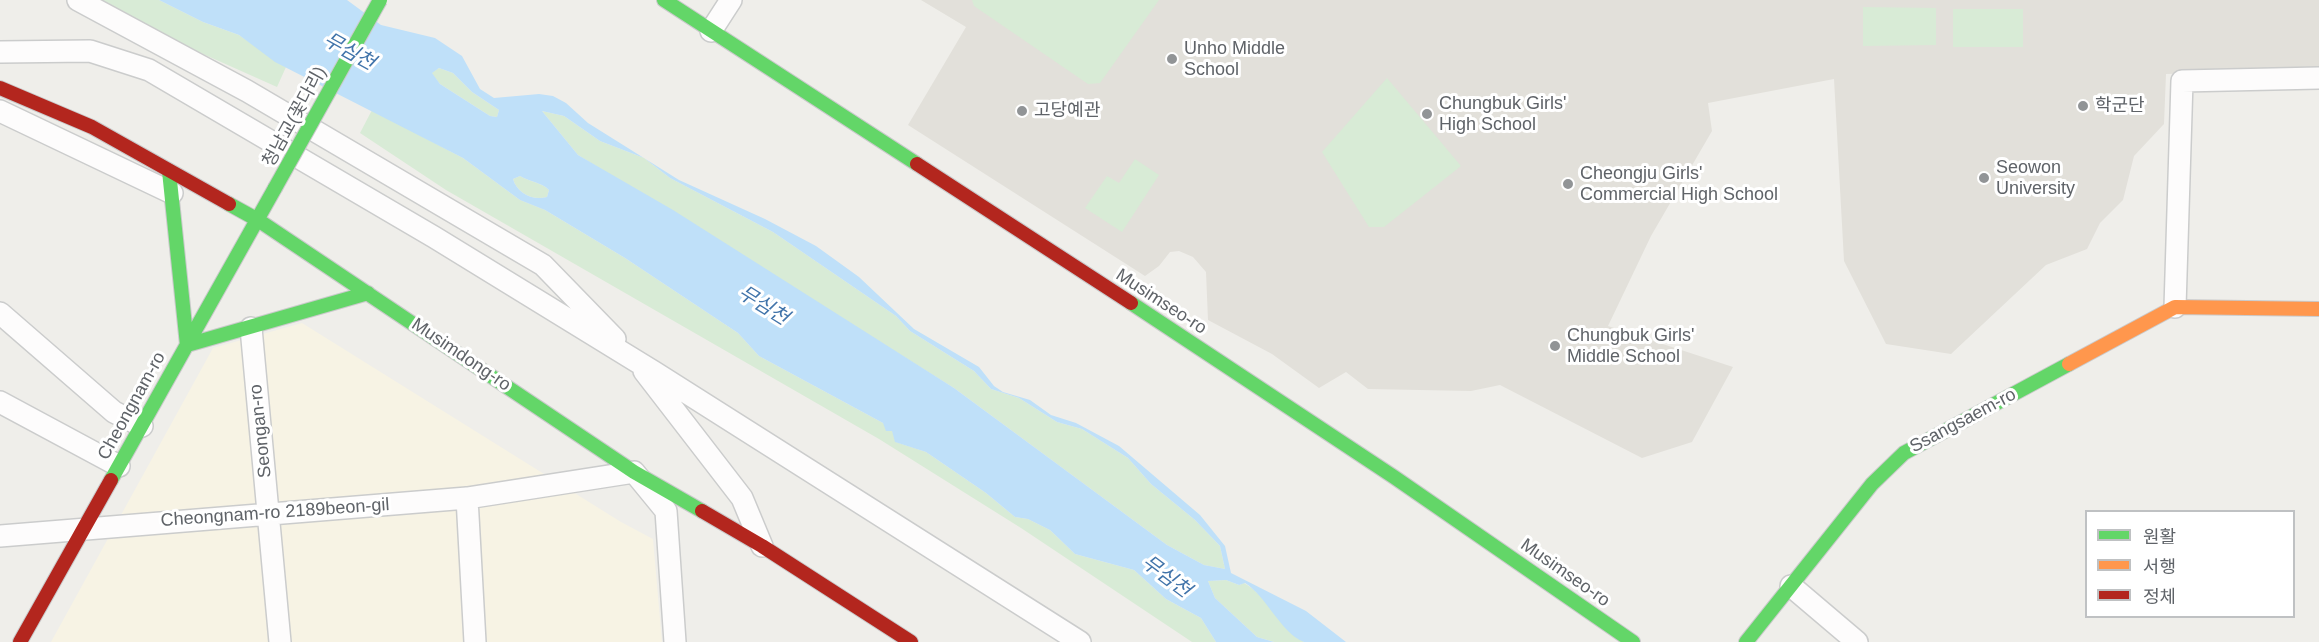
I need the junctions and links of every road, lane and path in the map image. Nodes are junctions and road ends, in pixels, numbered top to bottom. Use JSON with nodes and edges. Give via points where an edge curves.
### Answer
{"nodes":[{"id":1,"x":78,"y":0,"type":"edge"},
{"id":2,"x":380,"y":0,"type":"edge"},
{"id":3,"x":664,"y":0,"type":"edge"},
{"id":4,"x":731,"y":0,"type":"edge"},
{"id":5,"x":711,"y":31,"type":"junction"},
{"id":6,"x":0,"y":52,"type":"edge"},
{"id":7,"x":2319,"y":78,"type":"edge"},
{"id":8,"x":0,"y":88,"type":"edge"},
{"id":9,"x":0,"y":111,"type":"edge"},
{"id":10,"x":169,"y":171,"type":"junction"},
{"id":11,"x":275,"y":188,"type":"joint"},
{"id":12,"x":172,"y":193,"type":"junction"},
{"id":13,"x":258,"y":220,"type":"junction"},
{"id":14,"x":368,"y":293,"type":"junction"},
{"id":15,"x":2175,"y":307,"type":"junction"},
{"id":16,"x":2319,"y":309,"type":"edge"},
{"id":17,"x":0,"y":313,"type":"edge"},
{"id":18,"x":251,"y":328,"type":"junction"},
{"id":19,"x":188,"y":345,"type":"junction"},
{"id":20,"x":636,"y":360,"type":"junction"},
{"id":21,"x":0,"y":402,"type":"edge"},
{"id":22,"x":142,"y":426,"type":"junction"},
{"id":23,"x":119,"y":466,"type":"junction"},
{"id":24,"x":634,"y":472,"type":"junction"},
{"id":25,"x":467,"y":498,"type":"junction"},
{"id":26,"x":268,"y":512,"type":"junction"},
{"id":27,"x":84,"y":529,"type":"junction"},
{"id":28,"x":0,"y":536,"type":"edge"},
{"id":29,"x":762,"y":546,"type":"junction"},
{"id":30,"x":1791,"y":586,"type":"junction"},
{"id":31,"x":20,"y":642,"type":"edge"},
{"id":32,"x":280,"y":642,"type":"edge"},
{"id":33,"x":476,"y":642,"type":"edge"},
{"id":34,"x":675,"y":642,"type":"edge"},
{"id":35,"x":911,"y":642,"type":"edge"},
{"id":36,"x":1080,"y":642,"type":"edge"},
{"id":37,"x":1633,"y":642,"type":"edge"},
{"id":38,"x":1746,"y":642,"type":"edge"},
{"id":39,"x":1857,"y":642,"type":"edge"}],
"edges":[{"from":1,"to":20,"type":"street","via":[[247,90],[543,265]]},
{"from":2,"to":11,"type":"street","name":"청남교(꽃다리)","bridge":true},
{"from":3,"to":5,"type":"street","name":"Musimseo-ro"},
{"from":4,"to":5,"type":"street"},
{"from":5,"to":37,"type":"street","name":"Musimseo-ro","via":[[1218,361]]},
{"from":6,"to":20,"type":"street","via":[[90,51],[149,70]]},
{"from":7,"to":15,"type":"street","via":[[2182,81]]},
{"from":8,"to":10,"type":"street","name":"Musimdong-ro","via":[[92,127]]},
{"from":9,"to":12,"type":"street"},
{"from":10,"to":12,"type":"street"},
{"from":10,"to":13,"type":"street","name":"Musimdong-ro"},
{"from":11,"to":13,"type":"street","name":"Cheongnam-ro"},
{"from":12,"to":19,"type":"street"},
{"from":13,"to":14,"type":"street","name":"Musimdong-ro"},
{"from":13,"to":19,"type":"street","name":"Cheongnam-ro"},
{"from":14,"to":18,"type":"street"},
{"from":14,"to":24,"type":"street","name":"Musimdong-ro"},
{"from":15,"to":16,"type":"street","name":"Ssangsaem-ro"},
{"from":15,"to":30,"type":"street","name":"Ssangsaem-ro","via":[[1904,453],[1872,484]]},
{"from":17,"to":22,"type":"street","via":[[114,412]]},
{"from":18,"to":19,"type":"street"},
{"from":18,"to":26,"type":"street","name":"Seongan-ro"},
{"from":19,"to":22,"type":"street","name":"Cheongnam-ro"},
{"from":20,"to":29,"type":"street","via":[[741,498]]},
{"from":20,"to":36,"type":"street"},
{"from":21,"to":23,"type":"street"},
{"from":22,"to":23,"type":"street","name":"Cheongnam-ro"},
{"from":23,"to":27,"type":"street","name":"Cheongnam-ro"},
{"from":24,"to":25,"type":"street","name":"Cheongnam-ro 2189beon-gil"},
{"from":24,"to":29,"type":"street","name":"Musimdong-ro"},
{"from":24,"to":34,"type":"street","via":[[666,511]]},
{"from":25,"to":26,"type":"street","name":"Cheongnam-ro 2189beon-gil"},
{"from":25,"to":33,"type":"street"},
{"from":26,"to":27,"type":"street","name":"Cheongnam-ro 2189beon-gil"},
{"from":26,"to":32,"type":"street","name":"Seongan-ro"},
{"from":27,"to":28,"type":"street","name":"Cheongnam-ro 2189beon-gil"},
{"from":27,"to":31,"type":"street","name":"Cheongnam-ro"},
{"from":29,"to":35,"type":"street","name":"Musimdong-ro"},
{"from":30,"to":38,"type":"street","name":"Ssangsaem-ro"},
{"from":30,"to":39,"type":"street"}]}
